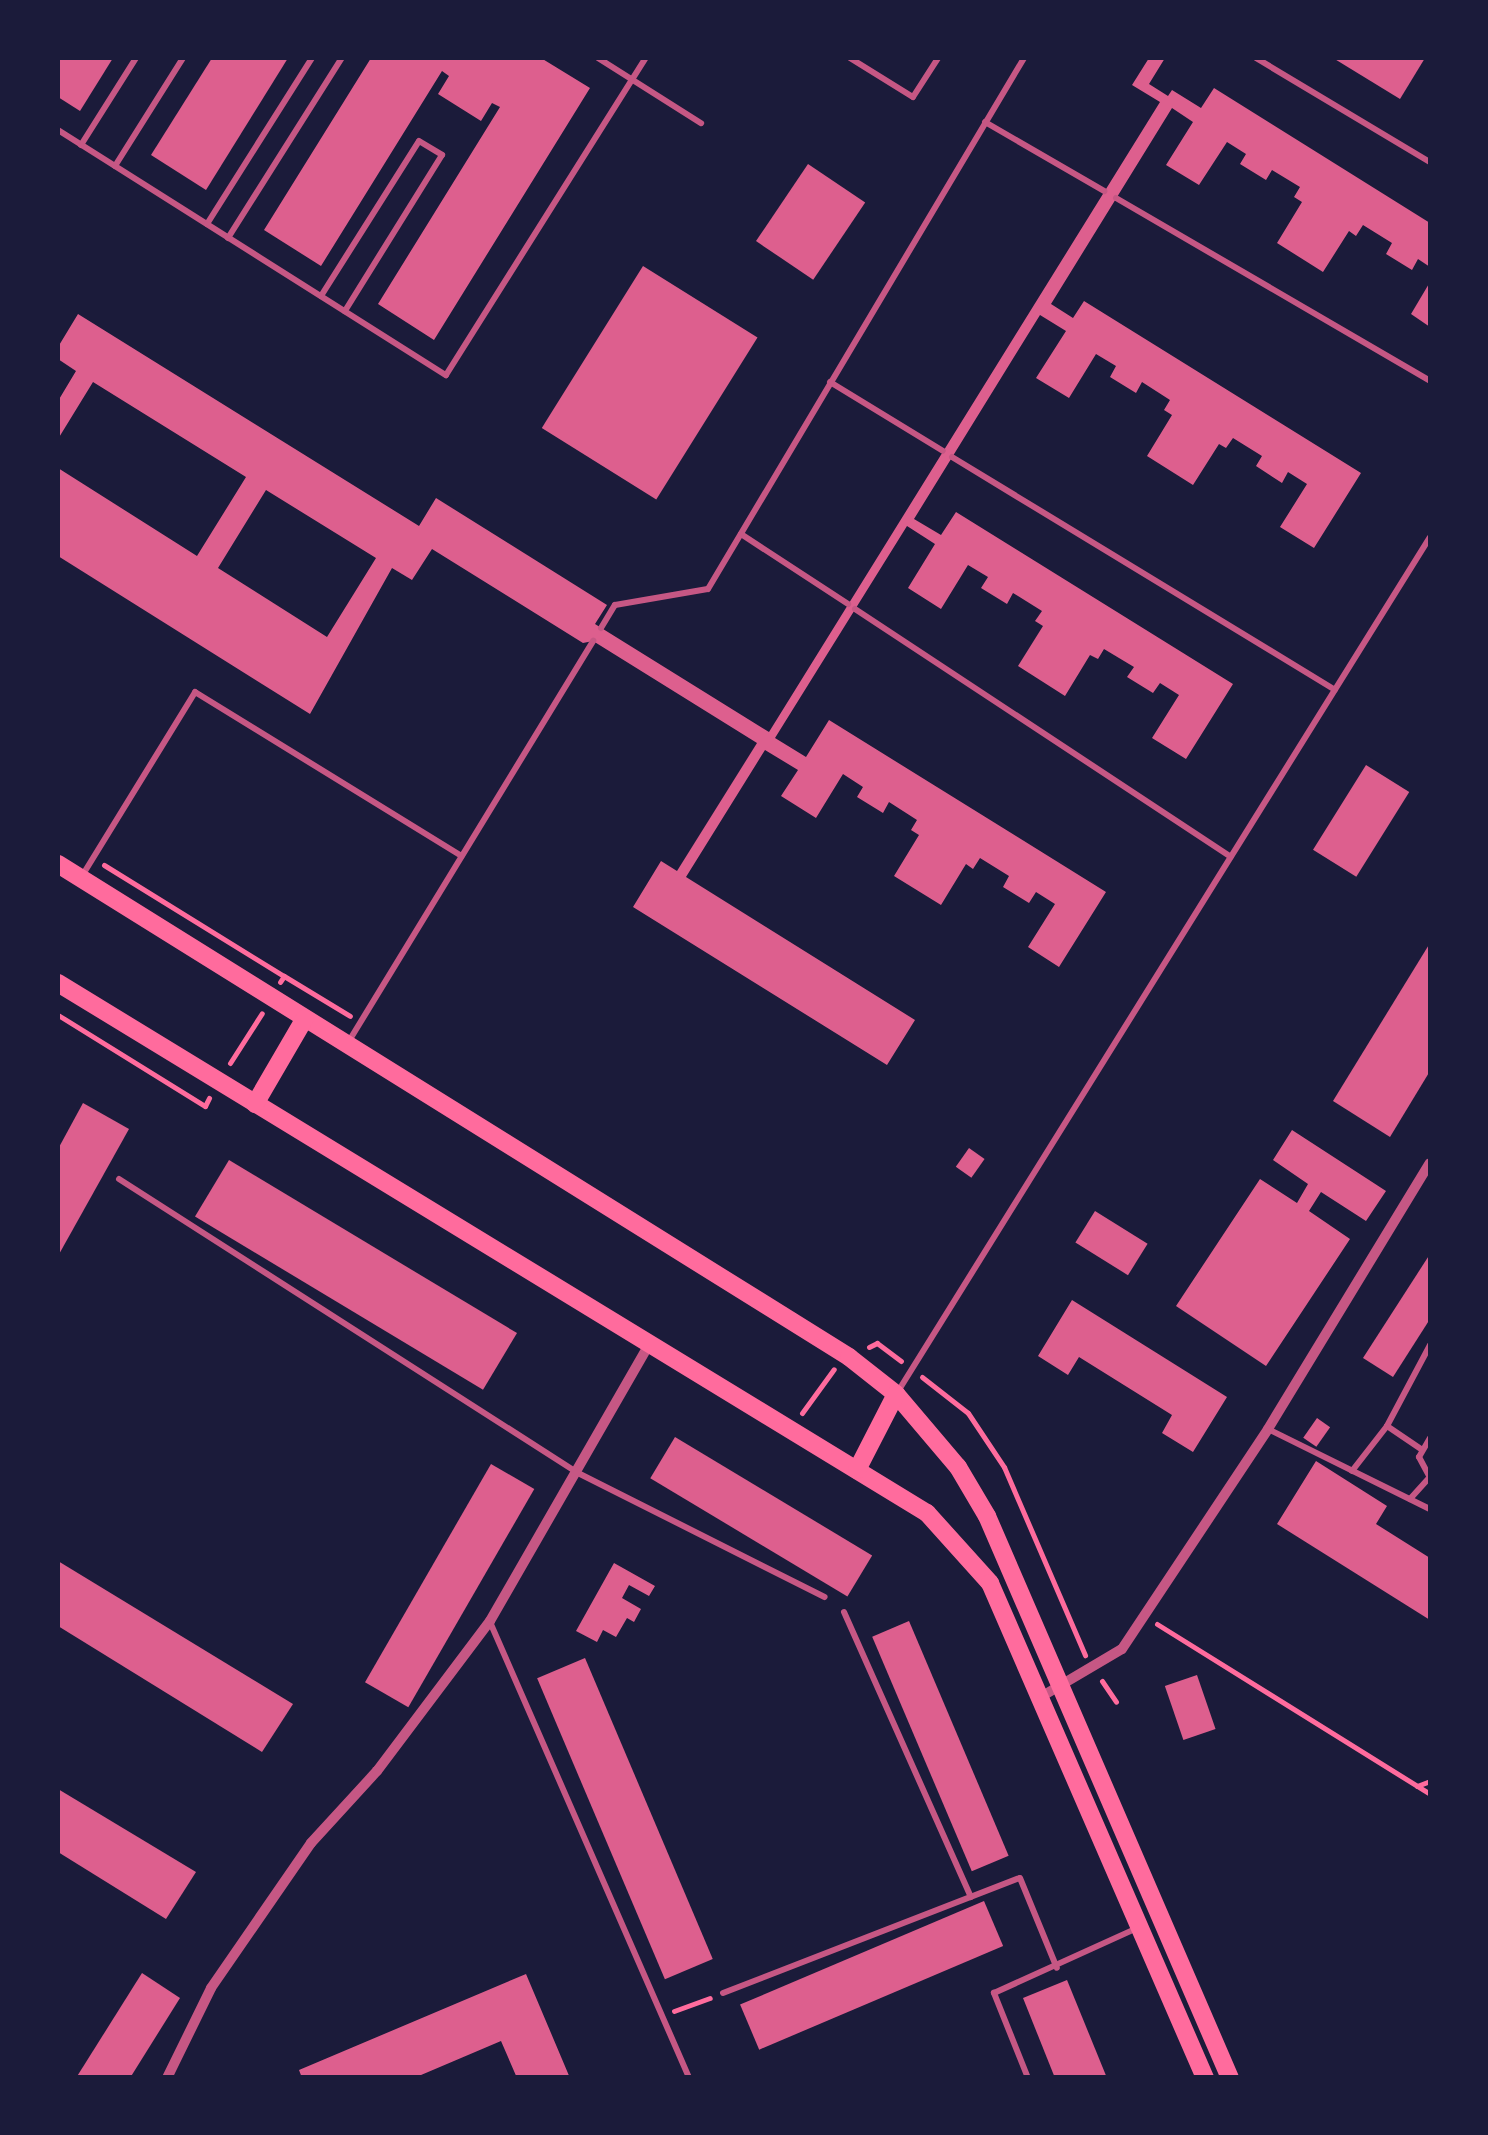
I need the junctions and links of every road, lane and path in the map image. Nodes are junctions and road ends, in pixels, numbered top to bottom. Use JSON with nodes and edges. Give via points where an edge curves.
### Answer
{"nodes":[{"id":1,"x":136,"y":58,"type":"edge"},
{"id":2,"x":183,"y":58,"type":"edge"},
{"id":3,"x":312,"y":58,"type":"edge"},
{"id":4,"x":342,"y":58,"type":"edge"},
{"id":5,"x":598,"y":58,"type":"edge"},
{"id":6,"x":646,"y":58,"type":"edge"},
{"id":7,"x":850,"y":58,"type":"edge"},
{"id":8,"x":938,"y":58,"type":"edge"},
{"id":9,"x":1024,"y":58,"type":"edge"},
{"id":10,"x":1256,"y":58,"type":"edge"},
{"id":11,"x":632,"y":79,"type":"junction"},
{"id":12,"x":701,"y":122,"type":"dead end"},
{"id":13,"x":985,"y":122,"type":"junction"},
{"id":14,"x":58,"y":130,"type":"edge"},
{"id":15,"x":81,"y":145,"type":"junction"},
{"id":16,"x":1430,"y":162,"type":"edge"},
{"id":17,"x":115,"y":166,"type":"junction"},
{"id":18,"x":1104,"y":192,"type":"dead end"},
{"id":19,"x":1116,"y":198,"type":"dead end"},
{"id":20,"x":208,"y":224,"type":"junction"},
{"id":21,"x":228,"y":238,"type":"junction"},
{"id":22,"x":321,"y":296,"type":"junction"},
{"id":23,"x":345,"y":311,"type":"junction"},
{"id":24,"x":1430,"y":381,"type":"edge"},
{"id":25,"x":830,"y":382,"type":"junction"},
{"id":26,"x":943,"y":451,"type":"dead end"},
{"id":27,"x":952,"y":457,"type":"dead end"},
{"id":28,"x":741,"y":534,"type":"junction"},
{"id":29,"x":1430,"y":537,"type":"edge"},
{"id":30,"x":601,"y":628,"type":"dead end"},
{"id":31,"x":593,"y":641,"type":"dead end"},
{"id":32,"x":1335,"y":690,"type":"junction"},
{"id":33,"x":462,"y":856,"type":"junction"},
{"id":34,"x":1231,"y":857,"type":"junction"},
{"id":35,"x":58,"y":864,"type":"edge"},
{"id":36,"x":81,"y":878,"type":"junction"},
{"id":37,"x":284,"y":976,"type":"dead end"},
{"id":38,"x":58,"y":983,"type":"edge"},
{"id":39,"x":58,"y":1015,"type":"edge"},
{"id":40,"x":306,"y":1018,"type":"junction"},
{"id":41,"x":257,"y":1021,"type":"dead end"},
{"id":42,"x":361,"y":1022,"type":"junction"},
{"id":43,"x":348,"y":1044,"type":"junction"},
{"id":44,"x":230,"y":1061,"type":"dead end"},
{"id":45,"x":210,"y":1096,"type":"dead end"},
{"id":46,"x":254,"y":1104,"type":"junction"},
{"id":47,"x":1430,"y":1163,"type":"edge"},
{"id":48,"x":119,"y":1179,"type":"dead end"},
{"id":49,"x":650,"y":1343,"type":"junction"},
{"id":50,"x":877,"y":1343,"type":"dead end"},
{"id":51,"x":1430,"y":1345,"type":"edge"},
{"id":52,"x":912,"y":1370,"type":"junction"},
{"id":53,"x":830,"y":1373,"type":"dead end"},
{"id":54,"x":896,"y":1394,"type":"junction"},
{"id":55,"x":804,"y":1410,"type":"dead end"},
{"id":56,"x":1387,"y":1426,"type":"junction"},
{"id":57,"x":1268,"y":1429,"type":"junction"},
{"id":58,"x":1430,"y":1438,"type":"edge"},
{"id":59,"x":1421,"y":1449,"type":"junction"},
{"id":60,"x":856,"y":1470,"type":"junction"},
{"id":61,"x":1352,"y":1471,"type":"junction"},
{"id":62,"x":578,"y":1474,"type":"junction"},
{"id":63,"x":1430,"y":1478,"type":"edge"},
{"id":64,"x":1410,"y":1499,"type":"junction"},
{"id":65,"x":1430,"y":1509,"type":"edge"},
{"id":66,"x":825,"y":1597,"type":"dead end"},
{"id":67,"x":844,"y":1612,"type":"dead end"},
{"id":68,"x":1145,"y":1616,"type":"junction"},
{"id":69,"x":490,"y":1621,"type":"junction"},
{"id":70,"x":1084,"y":1654,"type":"dead end"},
{"id":71,"x":1060,"y":1688,"type":"junction"},
{"id":72,"x":1039,"y":1698,"type":"junction"},
{"id":73,"x":1430,"y":1781,"type":"edge"},
{"id":74,"x":1416,"y":1786,"type":"junction"},
{"id":75,"x":1430,"y":1794,"type":"edge"},
{"id":76,"x":971,"y":1897,"type":"junction"},
{"id":77,"x":1139,"y":1927,"type":"junction"},
{"id":78,"x":1058,"y":1968,"type":"junction"},
{"id":79,"x":723,"y":1993,"type":"joint"},
{"id":80,"x":667,"y":2014,"type":"junction"},
{"id":81,"x":168,"y":2078,"type":"edge"},
{"id":82,"x":689,"y":2078,"type":"edge"},
{"id":83,"x":1028,"y":2078,"type":"edge"},
{"id":84,"x":1205,"y":2078,"type":"edge"},
{"id":85,"x":1230,"y":2078,"type":"edge"}],
"edges":[{"from":1,"to":15,"type":"lane"},
{"from":2,"to":17,"type":"lane"},
{"from":3,"to":20,"type":"lane"},
{"from":4,"to":21,"type":"lane"},
{"from":5,"to":11,"type":"lane"},
{"from":6,"to":11,"type":"lane"},
{"from":7,"to":8,"type":"lane","via":[[913,97]]},
{"from":9,"to":13,"type":"lane"},
{"from":10,"to":16,"type":"lane"},
{"from":11,"to":12,"type":"lane"},
{"from":11,"to":23,"type":"lane","via":[[446,375]]},
{"from":13,"to":18,"type":"lane"},
{"from":13,"to":25,"type":"lane"},
{"from":14,"to":15,"type":"lane"},
{"from":15,"to":17,"type":"lane"},
{"from":17,"to":20,"type":"lane"},
{"from":19,"to":24,"type":"lane"},
{"from":20,"to":21,"type":"lane"},
{"from":21,"to":22,"type":"lane"},
{"from":22,"to":23,"type":"lane"},
{"from":22,"to":23,"type":"lane","via":[[419,141],[442,156]]},
{"from":25,"to":26,"type":"lane"},
{"from":25,"to":28,"type":"lane"},
{"from":27,"to":32,"type":"lane"},
{"from":28,"to":30,"type":"lane","via":[[708,589],[614,605]]},
{"from":28,"to":34,"type":"lane"},
{"from":29,"to":32,"type":"lane"},
{"from":31,"to":33,"type":"lane"},
{"from":32,"to":34,"type":"lane"},
{"from":33,"to":36,"type":"lane","via":[[195,692]]},
{"from":33,"to":42,"type":"lane"},
{"from":34,"to":52,"type":"lane"},
{"from":35,"to":36,"type":"main road"},
{"from":36,"to":40,"type":"main road"},
{"from":37,"to":42,"type":"path"},
{"from":38,"to":46,"type":"main road"},
{"from":39,"to":45,"type":"path","via":[[205,1106]]},
{"from":40,"to":43,"type":"main road"},
{"from":40,"to":46,"type":"main road"},
{"from":41,"to":44,"type":"path"},
{"from":42,"to":43,"type":"lane"},
{"from":43,"to":54,"type":"main road","via":[[849,1357]]},
{"from":46,"to":49,"type":"main road"},
{"from":47,"to":57,"type":"street"},
{"from":48,"to":62,"type":"lane"},
{"from":49,"to":60,"type":"main road"},
{"from":49,"to":62,"type":"street"},
{"from":50,"to":52,"type":"path"},
{"from":51,"to":56,"type":"lane"},
{"from":52,"to":54,"type":"lane"},
{"from":52,"to":70,"type":"path","via":[[968,1413],[1004,1467]]},
{"from":53,"to":55,"type":"path"},
{"from":54,"to":60,"type":"main road"},
{"from":54,"to":71,"type":"main road","via":[[958,1467],[987,1516]]},
{"from":56,"to":59,"type":"lane"},
{"from":56,"to":61,"type":"lane"},
{"from":57,"to":61,"type":"lane"},
{"from":57,"to":68,"type":"street"},
{"from":58,"to":59,"type":"lane"},
{"from":59,"to":63,"type":"lane","via":[[1420,1465]]},
{"from":60,"to":72,"type":"main road","via":[[927,1513],[990,1583]]},
{"from":61,"to":64,"type":"lane"},
{"from":62,"to":66,"type":"lane"},
{"from":62,"to":69,"type":"street"},
{"from":63,"to":64,"type":"lane"},
{"from":64,"to":65,"type":"lane"},
{"from":67,"to":76,"type":"lane"},
{"from":68,"to":71,"type":"street","via":[[1122,1649]]},
{"from":68,"to":74,"type":"path"},
{"from":69,"to":80,"type":"lane"},
{"from":69,"to":81,"type":"street","via":[[377,1771],[310,1843],[211,1988]]},
{"from":71,"to":72,"type":"street"},
{"from":71,"to":85,"type":"main road"},
{"from":72,"to":77,"type":"main road"},
{"from":73,"to":74,"type":"path"},
{"from":74,"to":75,"type":"path"},
{"from":76,"to":78,"type":"lane","via":[[1020,1878]]},
{"from":76,"to":79,"type":"lane"},
{"from":77,"to":78,"type":"lane"},
{"from":77,"to":84,"type":"main road"},
{"from":78,"to":83,"type":"lane","via":[[994,1993]]},
{"from":79,"to":80,"type":"path"},
{"from":80,"to":82,"type":"lane"}]}
